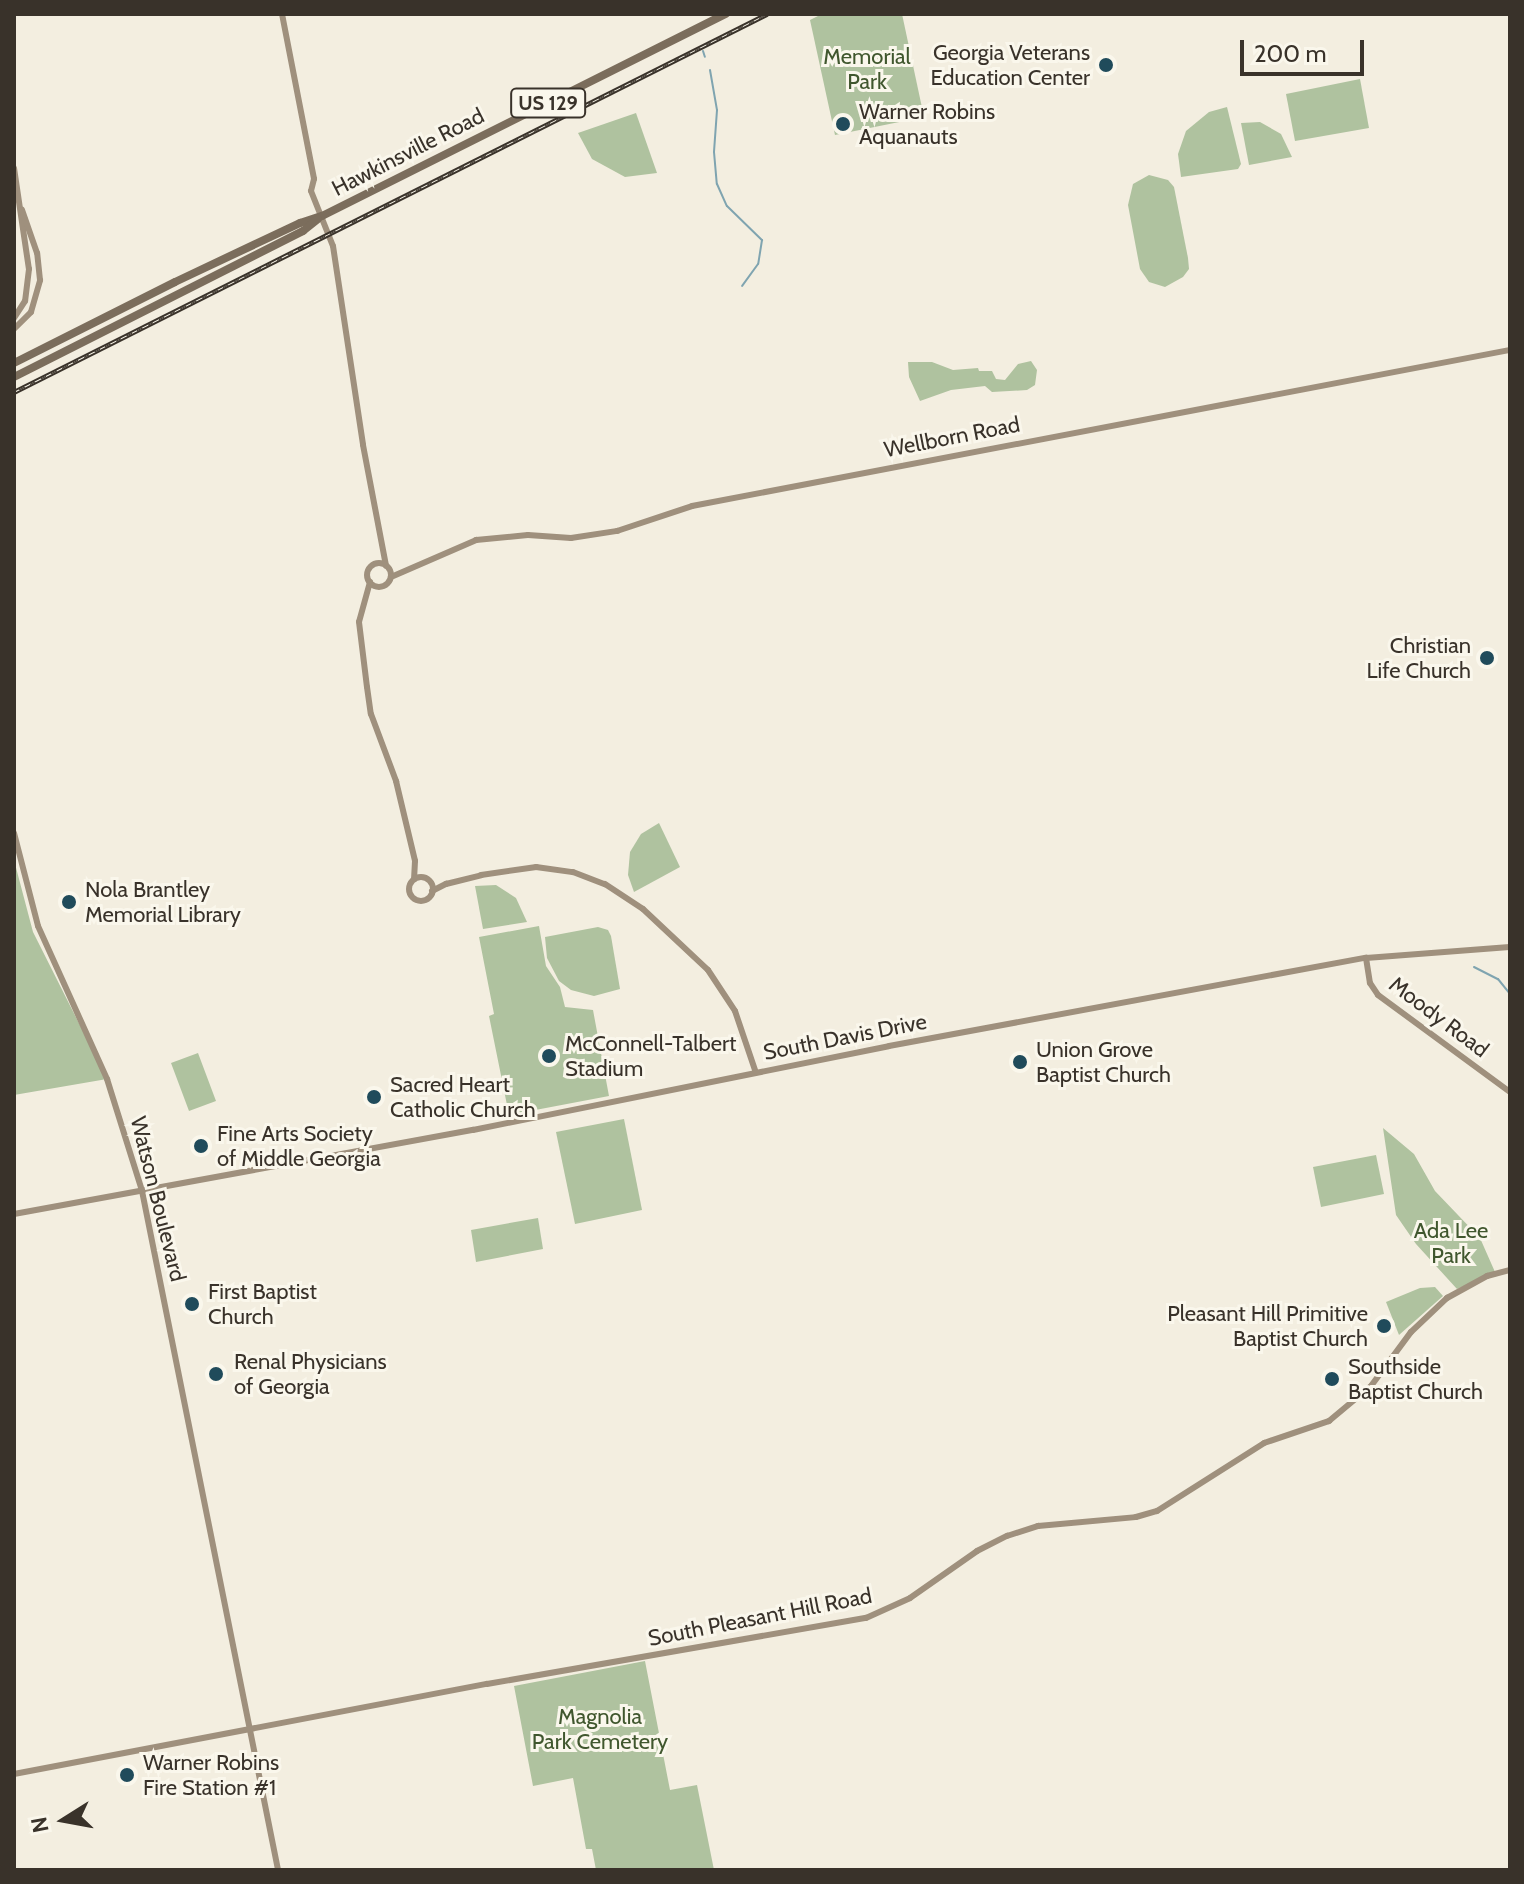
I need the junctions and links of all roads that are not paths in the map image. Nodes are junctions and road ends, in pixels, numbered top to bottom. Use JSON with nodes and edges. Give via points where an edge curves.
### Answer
{"nodes":[{"id":1,"x":282,"y":14,"type":"edge"},
{"id":2,"x":726,"y":14,"type":"edge"},
{"id":3,"x":14,"y":168,"type":"edge"},
{"id":4,"x":22,"y":210,"type":"junction"},
{"id":5,"x":322,"y":216,"type":"junction"},
{"id":6,"x":14,"y":318,"type":"edge"},
{"id":7,"x":14,"y":329,"type":"edge"},
{"id":8,"x":1510,"y":350,"type":"edge"},
{"id":9,"x":14,"y":363,"type":"edge"},
{"id":10,"x":14,"y":377,"type":"edge"},
{"id":11,"x":381,"y":548,"type":"junction"},
{"id":12,"x":375,"y":564,"type":"junction"},
{"id":13,"x":389,"y":571,"type":"junction"},
{"id":14,"x":370,"y":582,"type":"junction"},
{"id":15,"x":377,"y":587,"type":"junction"},
{"id":16,"x":366,"y":600,"type":"junction"},
{"id":17,"x":14,"y":833,"type":"edge"},
{"id":18,"x":415,"y":861,"type":"junction"},
{"id":19,"x":424,"y":877,"type":"junction"},
{"id":20,"x":414,"y":879,"type":"junction"},
{"id":21,"x":431,"y":882,"type":"junction"},
{"id":22,"x":446,"y":884,"type":"junction"},
{"id":23,"x":432,"y":891,"type":"junction"},
{"id":24,"x":1510,"y":947,"type":"edge"},
{"id":25,"x":1366,"y":958,"type":"junction"},
{"id":26,"x":756,"y":1073,"type":"junction"},
{"id":27,"x":1510,"y":1092,"type":"edge"},
{"id":28,"x":142,"y":1191,"type":"junction"},
{"id":29,"x":14,"y":1214,"type":"edge"},
{"id":30,"x":1510,"y":1270,"type":"edge"},
{"id":31,"x":250,"y":1729,"type":"junction"},
{"id":32,"x":14,"y":1774,"type":"edge"},
{"id":33,"x":278,"y":1870,"type":"edge"}],
"edges":[{"from":1,"to":5,"type":"street","via":[[314,179],[311,191]]},
{"from":2,"to":5,"type":"main road","name":"Hawkinsville Road","number":"US 129"},
{"from":3,"to":4,"type":"street"},
{"from":4,"to":6,"type":"street","via":[[28,289]]},
{"from":4,"to":7,"type":"street","via":[[40,280],[31,312]]},
{"from":5,"to":9,"type":"main road","name":"Hawkinsville Road","number":"US 129"},
{"from":5,"to":10,"type":"main road","name":"Hawkinsville Road","number":"US 129","via":[[303,231]]},
{"from":5,"to":11,"type":"street","via":[[333,246]]},
{"from":8,"to":13,"type":"street","name":"Wellborn Road","via":[[692,506],[617,531],[571,538],[484,538],[407,570]]},
{"from":11,"to":12,"type":"street"},
{"from":11,"to":13,"type":"street"},
{"from":12,"to":13,"type":"street"},
{"from":12,"to":14,"type":"street","via":[[368,572]]},
{"from":13,"to":15,"type":"street","via":[[387,584]]},
{"from":14,"to":15,"type":"street"},
{"from":14,"to":16,"type":"street"},
{"from":15,"to":16,"type":"street"},
{"from":16,"to":18,"type":"street","via":[[359,622],[371,714],[396,781]]},
{"from":17,"to":28,"type":"street","name":"Watson Boulevard","via":[[38,926],[107,1079]]},
{"from":18,"to":19,"type":"street"},
{"from":18,"to":20,"type":"street"},
{"from":19,"to":20,"type":"street"},
{"from":19,"to":21,"type":"street"},
{"from":20,"to":23,"type":"street","via":[[413,897],[423,900]]},
{"from":21,"to":22,"type":"street"},
{"from":21,"to":23,"type":"street"},
{"from":22,"to":23,"type":"street"},
{"from":22,"to":26,"type":"street","via":[[536,867],[573,872],[614,889],[708,970],[735,1011]]},
{"from":24,"to":25,"type":"street","name":"South Davis Drive"},
{"from":25,"to":26,"type":"street","name":"South Davis Drive"},
{"from":25,"to":27,"type":"street","name":"Moody Road","via":[[1372,988],[1380,997]]},
{"from":26,"to":28,"type":"street","name":"South Davis Drive"},
{"from":28,"to":29,"type":"street","name":"South Davis Drive"},
{"from":28,"to":31,"type":"street","name":"Watson Boulevard"},
{"from":30,"to":31,"type":"street","name":"South Pleasant Hill Road","via":[[1447,1298],[1411,1332],[1369,1388],[1329,1421],[1264,1443],[1157,1511],[1038,1526],[996,1541],[910,1598],[866,1618]]},
{"from":31,"to":32,"type":"street","name":"South Pleasant Hill Road"},
{"from":31,"to":33,"type":"street","name":"Watson Boulevard"}]}
